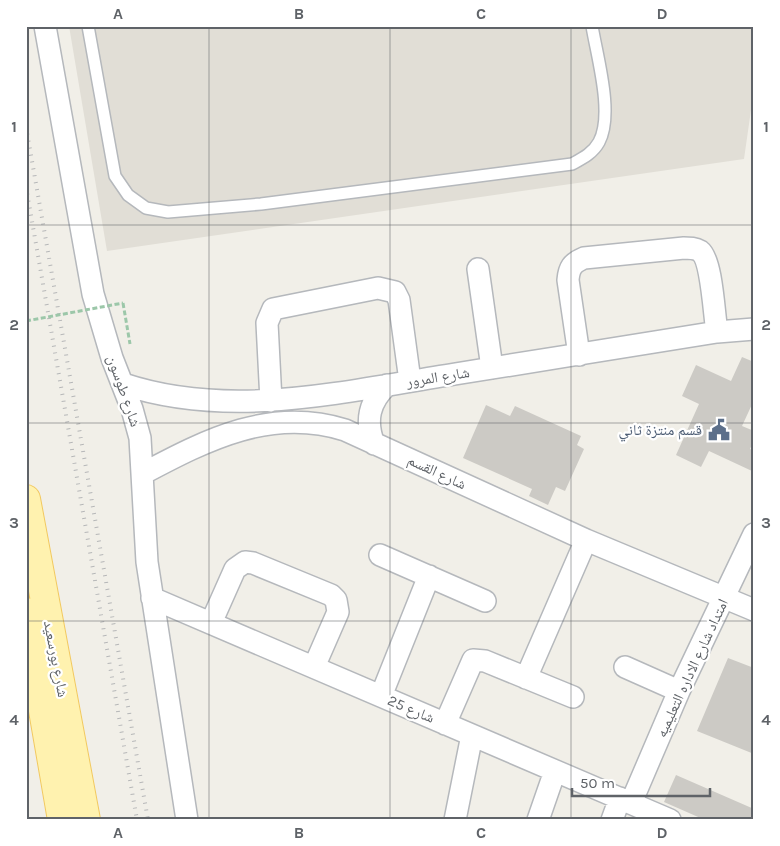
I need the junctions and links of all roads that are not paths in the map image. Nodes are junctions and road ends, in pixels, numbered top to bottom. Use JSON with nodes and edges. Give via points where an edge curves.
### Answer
{"nodes":[{"id":1,"x":45,"y":26,"type":"edge"},
{"id":2,"x":88,"y":26,"type":"edge"},
{"id":3,"x":592,"y":26,"type":"edge"},
{"id":4,"x":478,"y":270,"type":"dead end"},
{"id":5,"x":754,"y":329,"type":"edge"},
{"id":6,"x":717,"y":332,"type":"junction"},
{"id":7,"x":580,"y":355,"type":"junction"},
{"id":8,"x":492,"y":368,"type":"junction"},
{"id":9,"x":410,"y":381,"type":"junction"},
{"id":10,"x":123,"y":384,"type":"junction"},
{"id":11,"x":387,"y":385,"type":"junction"},
{"id":12,"x":271,"y":401,"type":"junction"},
{"id":13,"x":374,"y":444,"type":"junction"},
{"id":14,"x":144,"y":473,"type":"junction"},
{"id":15,"x":26,"y":499,"type":"edge"},
{"id":16,"x":754,"y":534,"type":"edge"},
{"id":17,"x":586,"y":540,"type":"junction"},
{"id":18,"x":380,"y":555,"type":"dead end"},
{"id":19,"x":429,"y":576,"type":"junction"},
{"id":20,"x":152,"y":598,"type":"junction"},
{"id":21,"x":724,"y":598,"type":"junction"},
{"id":22,"x":485,"y":601,"type":"dead end"},
{"id":23,"x":754,"y":610,"type":"edge"},
{"id":24,"x":26,"y":612,"type":"edge"},
{"id":25,"x":211,"y":624,"type":"junction"},
{"id":26,"x":29,"y":649,"type":"edge"},
{"id":27,"x":625,"y":667,"type":"dead end"},
{"id":28,"x":314,"y":668,"type":"junction"},
{"id":29,"x":526,"y":678,"type":"junction"},
{"id":30,"x":679,"y":691,"type":"junction"},
{"id":31,"x":381,"y":696,"type":"junction"},
{"id":32,"x":574,"y":697,"type":"dead end"},
{"id":33,"x":445,"y":724,"type":"junction"},
{"id":34,"x":472,"y":735,"type":"junction"},
{"id":35,"x":555,"y":771,"type":"junction"},
{"id":36,"x":625,"y":801,"type":"junction"},
{"id":37,"x":62,"y":820,"type":"edge"},
{"id":38,"x":86,"y":820,"type":"edge"},
{"id":39,"x":187,"y":820,"type":"edge"},
{"id":40,"x":455,"y":820,"type":"edge"},
{"id":41,"x":538,"y":820,"type":"edge"},
{"id":42,"x":612,"y":820,"type":"edge"},
{"id":43,"x":670,"y":820,"type":"edge"}],
"edges":[{"from":1,"to":10,"type":"street","name":"شارع طوسون","via":[[93,294]]},
{"from":2,"to":3,"type":"lane","via":[[115,176],[128,195],[146,208],[168,212],[261,204],[572,164],[587,156],[605,127]]},
{"from":4,"to":8,"type":"street"},
{"from":5,"to":6,"type":"street","name":"شارع المرور"},
{"from":6,"to":7,"type":"street","name":"شارع المرور"},
{"from":6,"to":7,"type":"street","via":[[707,262],[701,252],[684,248],[584,258],[575,261],[569,269],[568,280]]},
{"from":7,"to":8,"type":"street","name":"شارع المرور"},
{"from":8,"to":9,"type":"street","name":"شارع المرور"},
{"from":9,"to":11,"type":"street","name":"شارع المرور"},
{"from":9,"to":12,"type":"street","via":[[399,300],[395,292],[378,288],[273,309],[267,323]]},
{"from":10,"to":12,"type":"street","name":"شارع المرور","via":[[203,402]]},
{"from":10,"to":14,"type":"street","name":"شارع طوسون","via":[[140,438]]},
{"from":11,"to":12,"type":"street","name":"شارع المرور"},
{"from":11,"to":13,"type":"street","via":[[376,397],[370,412],[369,428]]},
{"from":13,"to":14,"type":"street","name":"شارع القسم","via":[[345,430],[316,422],[270,423],[198,446]]},
{"from":13,"to":17,"type":"street","name":"شارع القسم"},
{"from":14,"to":20,"type":"street","name":"شارع طوسون","via":[[147,562]]},
{"from":15,"to":38,"type":"main road","name":"شارع بورسعيد"},
{"from":16,"to":21,"type":"street","name":"امتداد شارع الاداره التعليميه"},
{"from":17,"to":21,"type":"street","name":"شارع القسم"},
{"from":17,"to":29,"type":"street"},
{"from":18,"to":19,"type":"street"},
{"from":19,"to":22,"type":"street"},
{"from":19,"to":31,"type":"street"},
{"from":20,"to":25,"type":"street","name":"شارع 25"},
{"from":20,"to":39,"type":"street","name":"شارع طوسون"},
{"from":21,"to":23,"type":"street","name":"شارع القسم"},
{"from":21,"to":30,"type":"street","name":"امتداد شارع الاداره التعليميه"},
{"from":24,"to":26,"type":"main road","name":"شارع بورسعيد"},
{"from":25,"to":28,"type":"street","name":"شارع 25"},
{"from":25,"to":28,"type":"street","via":[[235,569],[245,562],[331,595],[336,600],[338,612]]},
{"from":26,"to":37,"type":"main road","name":"شارع بورسعيد"},
{"from":27,"to":30,"type":"street"},
{"from":28,"to":31,"type":"street","name":"شارع 25"},
{"from":29,"to":32,"type":"street"},
{"from":29,"to":33,"type":"street","via":[[484,661],[473,660]]},
{"from":30,"to":36,"type":"street","name":"امتداد شارع الاداره التعليميه"},
{"from":31,"to":33,"type":"street","name":"شارع 25"},
{"from":33,"to":34,"type":"street","name":"شارع 25"},
{"from":34,"to":35,"type":"street","name":"شارع 25"},
{"from":34,"to":40,"type":"street"},
{"from":35,"to":36,"type":"street","name":"شارع 25"},
{"from":35,"to":41,"type":"street"},
{"from":36,"to":42,"type":"street","name":"امتداد شارع الاداره التعليميه"},
{"from":36,"to":43,"type":"street","name":"شارع 25"}]}
